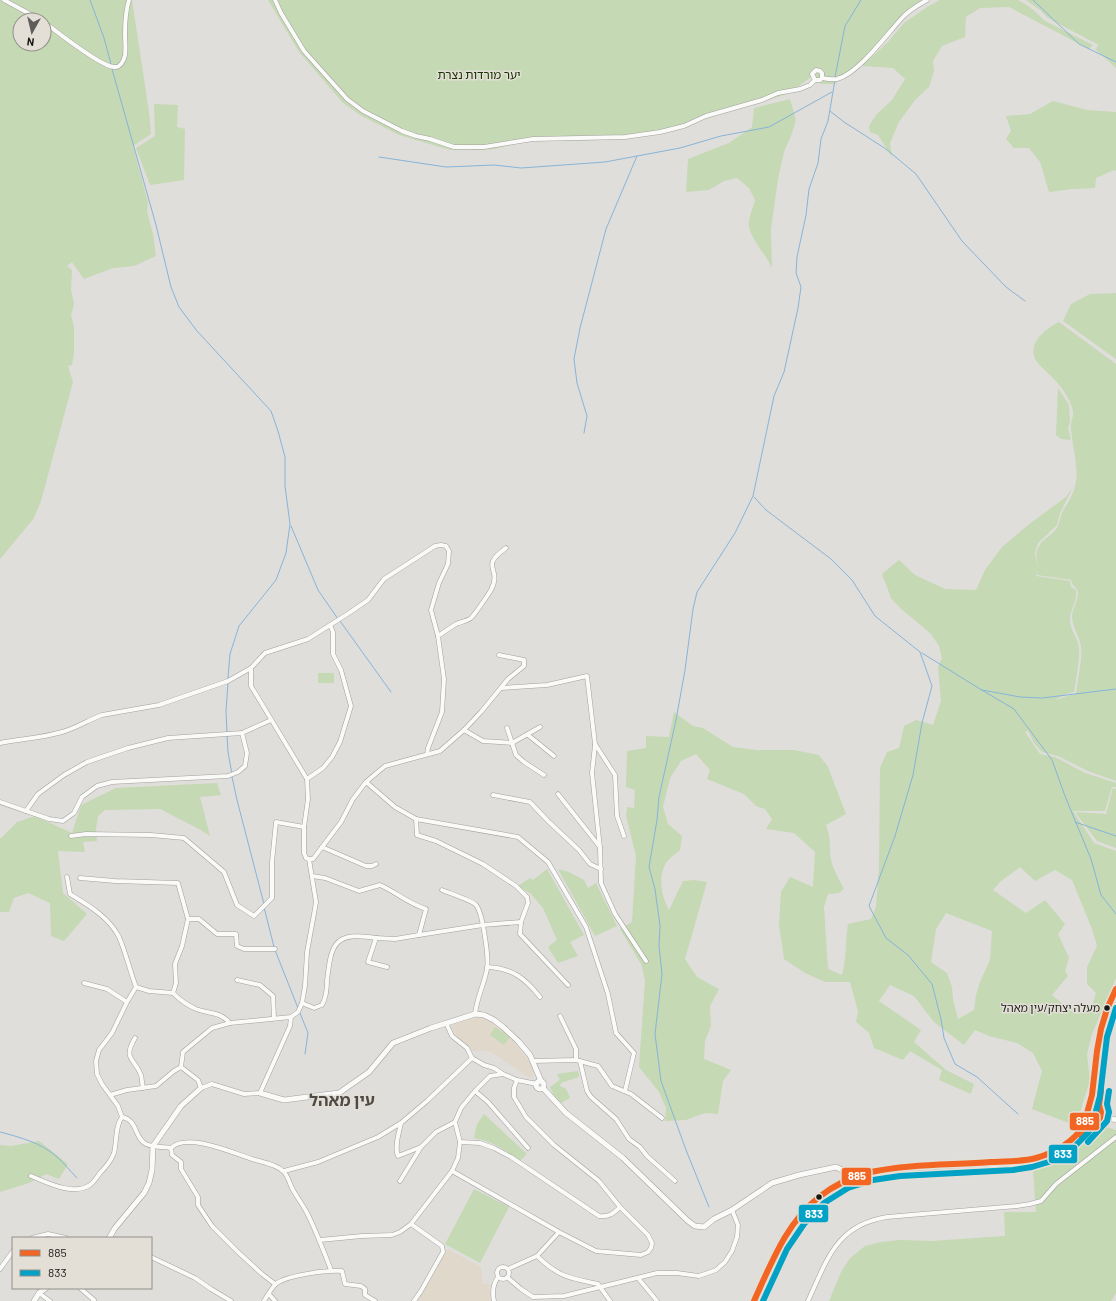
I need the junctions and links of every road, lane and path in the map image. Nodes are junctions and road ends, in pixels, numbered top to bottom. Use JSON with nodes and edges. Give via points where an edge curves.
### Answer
{"nodes":[{"id":1,"x":4,"y":0,"type":"edge"},
{"id":2,"x":129,"y":0,"type":"edge"},
{"id":3,"x":275,"y":0,"type":"edge"},
{"id":4,"x":927,"y":0,"type":"edge"},
{"id":5,"x":26,"y":12,"type":"edge"},
{"id":6,"x":52,"y":28,"type":"edge"},
{"id":7,"x":822,"y":78,"type":"junction"},
{"id":8,"x":815,"y":80,"type":"junction"},
{"id":9,"x":506,"y":548,"type":"dead end"},
{"id":10,"x":330,"y":625,"type":"junction"},
{"id":11,"x":438,"y":636,"type":"junction"},
{"id":12,"x":499,"y":655,"type":"dead end"},
{"id":13,"x":251,"y":668,"type":"junction"},
{"id":14,"x":501,"y":688,"type":"junction"},
{"id":15,"x":271,"y":720,"type":"junction"},
{"id":16,"x":540,"y":727,"type":"dead end"},
{"id":17,"x":507,"y":728,"type":"dead end"},
{"id":18,"x":464,"y":730,"type":"junction"},
{"id":19,"x":242,"y":733,"type":"junction"},
{"id":20,"x":528,"y":735,"type":"junction"},
{"id":21,"x":0,"y":743,"type":"edge"},
{"id":22,"x":512,"y":743,"type":"junction"},
{"id":23,"x":595,"y":744,"type":"junction"},
{"id":24,"x":427,"y":754,"type":"junction"},
{"id":25,"x":554,"y":756,"type":"dead end"},
{"id":26,"x":544,"y":775,"type":"dead end"},
{"id":27,"x":307,"y":779,"type":"junction"},
{"id":28,"x":366,"y":782,"type":"junction"},
{"id":29,"x":558,"y":794,"type":"dead end"},
{"id":30,"x":493,"y":795,"type":"dead end"},
{"id":31,"x":0,"y":802,"type":"edge"},
{"id":32,"x":26,"y":811,"type":"junction"},
{"id":33,"x":416,"y":819,"type":"junction"},
{"id":34,"x":304,"y":826,"type":"junction"},
{"id":35,"x":72,"y":836,"type":"dead end"},
{"id":36,"x":624,"y":836,"type":"dead end"},
{"id":37,"x":322,"y":847,"type":"junction"},
{"id":38,"x":600,"y":848,"type":"junction"},
{"id":39,"x":309,"y":859,"type":"junction"},
{"id":40,"x":376,"y":864,"type":"dead end"},
{"id":41,"x":601,"y":869,"type":"junction"},
{"id":42,"x":312,"y":876,"type":"junction"},
{"id":43,"x":67,"y":877,"type":"dead end"},
{"id":44,"x":80,"y":878,"type":"dead end"},
{"id":45,"x":442,"y":890,"type":"dead end"},
{"id":46,"x":188,"y":919,"type":"junction"},
{"id":47,"x":520,"y":922,"type":"junction"},
{"id":48,"x":484,"y":925,"type":"junction"},
{"id":49,"x":419,"y":935,"type":"junction"},
{"id":50,"x":376,"y":938,"type":"junction"},
{"id":51,"x":275,"y":949,"type":"dead end"},
{"id":52,"x":646,"y":961,"type":"dead end"},
{"id":53,"x":387,"y":967,"type":"dead end"},
{"id":54,"x":487,"y":967,"type":"junction"},
{"id":55,"x":237,"y":980,"type":"dead end"},
{"id":56,"x":84,"y":983,"type":"dead end"},
{"id":57,"x":568,"y":985,"type":"dead end"},
{"id":58,"x":136,"y":987,"type":"junction"},
{"id":59,"x":1116,"y":989,"type":"edge"},
{"id":60,"x":173,"y":993,"type":"junction"},
{"id":61,"x":540,"y":996,"type":"dead end"},
{"id":62,"x":127,"y":1002,"type":"junction"},
{"id":63,"x":302,"y":1004,"type":"junction"},
{"id":64,"x":1116,"y":1005,"type":"edge"},
{"id":65,"x":475,"y":1014,"type":"junction"},
{"id":66,"x":560,"y":1016,"type":"dead end"},
{"id":67,"x":291,"y":1017,"type":"junction"},
{"id":68,"x":274,"y":1018,"type":"junction"},
{"id":69,"x":230,"y":1023,"type":"junction"},
{"id":70,"x":446,"y":1023,"type":"junction"},
{"id":71,"x":136,"y":1038,"type":"dead end"},
{"id":72,"x":472,"y":1058,"type":"junction"},
{"id":73,"x":533,"y":1061,"type":"junction"},
{"id":74,"x":578,"y":1061,"type":"junction"},
{"id":75,"x":181,"y":1067,"type":"junction"},
{"id":76,"x":503,"y":1074,"type":"junction"},
{"id":77,"x":517,"y":1080,"type":"junction"},
{"id":78,"x":539,"y":1082,"type":"junction"},
{"id":79,"x":143,"y":1088,"type":"junction"},
{"id":80,"x":201,"y":1088,"type":"junction"},
{"id":81,"x":476,"y":1091,"type":"junction"},
{"id":82,"x":625,"y":1091,"type":"junction"},
{"id":83,"x":260,"y":1093,"type":"junction"},
{"id":84,"x":110,"y":1095,"type":"junction"},
{"id":85,"x":1088,"y":1110,"type":"junction"},
{"id":86,"x":1100,"y":1111,"type":"junction"},
{"id":87,"x":122,"y":1117,"type":"junction"},
{"id":88,"x":662,"y":1118,"type":"dead end"},
{"id":89,"x":1116,"y":1119,"type":"edge"},
{"id":90,"x":1097,"y":1120,"type":"junction"},
{"id":91,"x":454,"y":1122,"type":"junction"},
{"id":92,"x":401,"y":1123,"type":"junction"},
{"id":93,"x":1116,"y":1137,"type":"edge"},
{"id":94,"x":460,"y":1142,"type":"junction"},
{"id":95,"x":153,"y":1146,"type":"junction"},
{"id":96,"x":421,"y":1147,"type":"junction"},
{"id":97,"x":170,"y":1148,"type":"junction"},
{"id":98,"x":528,"y":1148,"type":"dead end"},
{"id":99,"x":284,"y":1171,"type":"junction"},
{"id":100,"x":452,"y":1171,"type":"junction"},
{"id":101,"x":31,"y":1176,"type":"dead end"},
{"id":102,"x":849,"y":1179,"type":"junction"},
{"id":103,"x":400,"y":1181,"type":"dead end"},
{"id":104,"x":675,"y":1181,"type":"dead end"},
{"id":105,"x":851,"y":1185,"type":"junction"},
{"id":106,"x":620,"y":1207,"type":"junction"},
{"id":107,"x":732,"y":1210,"type":"junction"},
{"id":108,"x":411,"y":1224,"type":"junction"},
{"id":109,"x":559,"y":1232,"type":"junction"},
{"id":110,"x":36,"y":1237,"type":"edge"},
{"id":111,"x":64,"y":1237,"type":"edge"},
{"id":112,"x":110,"y":1237,"type":"edge"},
{"id":113,"x":320,"y":1240,"type":"junction"},
{"id":114,"x":12,"y":1252,"type":"edge"},
{"id":115,"x":537,"y":1256,"type":"junction"},
{"id":116,"x":152,"y":1257,"type":"edge"},
{"id":117,"x":0,"y":1269,"type":"edge"},
{"id":118,"x":508,"y":1269,"type":"junction"},
{"id":119,"x":331,"y":1270,"type":"junction"},
{"id":120,"x":498,"y":1277,"type":"junction"},
{"id":121,"x":507,"y":1277,"type":"junction"},
{"id":122,"x":638,"y":1278,"type":"junction"},
{"id":123,"x":580,"y":1281,"type":"junction"},
{"id":124,"x":276,"y":1284,"type":"junction"},
{"id":125,"x":600,"y":1287,"type":"junction"},
{"id":126,"x":45,"y":1289,"type":"edge"},
{"id":127,"x":81,"y":1289,"type":"edge"},
{"id":128,"x":582,"y":1291,"type":"junction"},
{"id":129,"x":39,"y":1293,"type":"junction"},
{"id":130,"x":269,"y":1294,"type":"junction"},
{"id":131,"x":564,"y":1296,"type":"junction"},
{"id":132,"x":532,"y":1299,"type":"edge"},
{"id":133,"x":34,"y":1301,"type":"edge"},
{"id":134,"x":50,"y":1301,"type":"edge"},
{"id":135,"x":93,"y":1301,"type":"edge"},
{"id":136,"x":231,"y":1301,"type":"edge"},
{"id":137,"x":264,"y":1301,"type":"edge"},
{"id":138,"x":275,"y":1301,"type":"edge"},
{"id":139,"x":376,"y":1301,"type":"edge"},
{"id":140,"x":414,"y":1301,"type":"edge"},
{"id":141,"x":494,"y":1301,"type":"edge"},
{"id":142,"x":567,"y":1301,"type":"edge"},
{"id":143,"x":610,"y":1301,"type":"edge"},
{"id":144,"x":657,"y":1301,"type":"edge"},
{"id":145,"x":754,"y":1301,"type":"edge"},
{"id":146,"x":761,"y":1301,"type":"edge"},
{"id":147,"x":808,"y":1301,"type":"edge"}],
"edges":[{"from":1,"to":5,"type":"street"},
{"from":2,"to":6,"type":"street","via":[[125,56],[123,62],[115,68],[84,51]]},
{"from":3,"to":8,"type":"street","via":[[304,51],[347,100],[402,131],[454,147],[484,147],[532,138],[625,136],[660,132],[778,93],[800,89]]},
{"from":4,"to":7,"type":"street","via":[[909,11],[852,71],[837,79]]},
{"from":7,"to":8,"type":"street"},
{"from":7,"to":8,"type":"street","via":[[822,73],[816,70],[812,74]]},
{"from":9,"to":11,"type":"street","via":[[496,555],[492,562],[494,582],[471,618]]},
{"from":10,"to":11,"type":"street","via":[[368,600],[384,579],[435,546],[441,545],[446,546],[449,551],[448,564],[431,610]]},
{"from":10,"to":13,"type":"street","via":[[308,639],[265,653]]},
{"from":10,"to":27,"type":"street","via":[[333,632],[333,654],[341,670],[351,706],[340,742],[332,757],[323,768]]},
{"from":11,"to":24,"type":"street","via":[[444,679],[442,712]]},
{"from":12,"to":14,"type":"street","via":[[524,660],[524,666],[508,678]]},
{"from":13,"to":15,"type":"street","via":[[251,686]]},
{"from":13,"to":21,"type":"street","via":[[221,684],[159,705],[102,715],[59,733]]},
{"from":14,"to":18,"type":"street"},
{"from":14,"to":23,"type":"street","via":[[547,685],[587,676]]},
{"from":15,"to":19,"type":"street"},
{"from":15,"to":27,"type":"street"},
{"from":16,"to":20,"type":"street"},
{"from":17,"to":22,"type":"street"},
{"from":18,"to":22,"type":"street","via":[[483,741]]},
{"from":18,"to":24,"type":"street","via":[[440,751]]},
{"from":19,"to":32,"type":"street","via":[[168,738],[87,762],[38,794]]},
{"from":19,"to":32,"type":"street","via":[[247,753],[245,766],[228,776],[112,782],[98,786],[82,797],[74,813],[63,821]]},
{"from":20,"to":22,"type":"street"},
{"from":20,"to":25,"type":"street"},
{"from":22,"to":26,"type":"street","via":[[516,755]]},
{"from":23,"to":36,"type":"street","via":[[615,775],[617,816]]},
{"from":23,"to":38,"type":"street","via":[[592,773]]},
{"from":24,"to":28,"type":"street","via":[[385,766]]},
{"from":27,"to":34,"type":"street","via":[[308,799]]},
{"from":28,"to":33,"type":"street","via":[[395,807]]},
{"from":28,"to":37,"type":"street","via":[[352,799],[341,822]]},
{"from":29,"to":38,"type":"street"},
{"from":30,"to":41,"type":"street","via":[[530,802],[590,864]]},
{"from":31,"to":32,"type":"street"},
{"from":33,"to":47,"type":"street","via":[[417,835],[436,841],[483,864],[516,886],[527,897],[528,903]]},
{"from":33,"to":82,"type":"street","via":[[518,838],[548,862],[586,927],[608,994],[616,1033],[634,1052]]},
{"from":34,"to":35,"type":"street","via":[[276,822],[272,898],[254,916],[237,905],[224,872],[184,838],[151,835]]},
{"from":34,"to":39,"type":"street","via":[[304,853]]},
{"from":37,"to":39,"type":"street","via":[[313,859]]},
{"from":37,"to":40,"type":"street","via":[[366,866]]},
{"from":38,"to":41,"type":"street"},
{"from":39,"to":42,"type":"street"},
{"from":41,"to":52,"type":"street","via":[[601,883],[615,914]]},
{"from":42,"to":49,"type":"street","via":[[360,891],[380,885],[394,891],[404,899],[426,909]]},
{"from":42,"to":63,"type":"street","via":[[316,902],[307,952]]},
{"from":43,"to":58,"type":"street","via":[[70,894],[93,907],[118,936]]},
{"from":44,"to":46,"type":"street","via":[[178,883]]},
{"from":45,"to":48,"type":"street","via":[[476,905]]},
{"from":46,"to":51,"type":"street","via":[[199,919],[217,934],[236,934],[236,946],[244,949]]},
{"from":46,"to":60,"type":"street","via":[[175,964],[176,983]]},
{"from":47,"to":48,"type":"street"},
{"from":47,"to":57,"type":"street","via":[[522,938]]},
{"from":48,"to":49,"type":"street"},
{"from":48,"to":54,"type":"street"},
{"from":49,"to":50,"type":"street","via":[[395,939]]},
{"from":50,"to":53,"type":"street","via":[[368,962]]},
{"from":50,"to":63,"type":"street","via":[[348,937],[336,944],[329,962],[324,1002],[318,1007]]},
{"from":54,"to":61,"type":"street","via":[[500,967],[513,972],[529,983]]},
{"from":54,"to":65,"type":"street","via":[[484,983],[476,1001]]},
{"from":55,"to":68,"type":"street","via":[[260,985],[273,996]]},
{"from":56,"to":62,"type":"street","via":[[107,989]]},
{"from":58,"to":60,"type":"street"},
{"from":58,"to":62,"type":"street"},
{"from":59,"to":85,"type":"street","via":[[1100,1031],[1094,1090]]},
{"from":60,"to":69,"type":"street","via":[[196,1009],[224,1016]]},
{"from":62,"to":84,"type":"street","via":[[112,1033],[99,1050],[96,1061],[97,1074]]},
{"from":63,"to":67,"type":"street","via":[[298,1012]]},
{"from":64,"to":86,"type":"street","via":[[1105,1045]]},
{"from":65,"to":70,"type":"street"},
{"from":65,"to":73,"type":"street","via":[[494,1020],[503,1027]]},
{"from":66,"to":74,"type":"street","via":[[576,1049]]},
{"from":67,"to":68,"type":"street"},
{"from":67,"to":83,"type":"street","via":[[290,1026]]},
{"from":68,"to":69,"type":"street"},
{"from":69,"to":75,"type":"street","via":[[212,1028],[183,1052]]},
{"from":70,"to":72,"type":"street","via":[[452,1036],[467,1048]]},
{"from":70,"to":83,"type":"street","via":[[393,1043],[369,1072],[339,1093],[284,1100]]},
{"from":71,"to":79,"type":"street","via":[[130,1047],[131,1059],[140,1074]]},
{"from":72,"to":76,"type":"street"},
{"from":72,"to":92,"type":"street"},
{"from":73,"to":74,"type":"street"},
{"from":73,"to":78,"type":"street"},
{"from":74,"to":82,"type":"street","via":[[598,1066],[612,1086]]},
{"from":74,"to":104,"type":"street","via":[[586,1091],[616,1119],[629,1139]]},
{"from":75,"to":79,"type":"street","via":[[156,1086]]},
{"from":75,"to":80,"type":"street","via":[[198,1080]]},
{"from":76,"to":77,"type":"street"},
{"from":76,"to":81,"type":"street","via":[[490,1076]]},
{"from":77,"to":78,"type":"street"},
{"from":77,"to":106,"type":"street","via":[[514,1097],[526,1117],[554,1145],[599,1182]]},
{"from":78,"to":107,"type":"street","via":[[538,1088],[543,1088],[566,1112],[623,1158],[695,1226],[704,1227]]},
{"from":79,"to":84,"type":"street"},
{"from":80,"to":83,"type":"street","via":[[212,1084],[244,1094]]},
{"from":80,"to":95,"type":"street","via":[[181,1106]]},
{"from":81,"to":91,"type":"street","via":[[461,1108]]},
{"from":81,"to":98,"type":"street"},
{"from":82,"to":88,"type":"street"},
{"from":84,"to":87,"type":"street"},
{"from":85,"to":86,"type":"street","via":[[1094,1106]]},
{"from":85,"to":90,"type":"street","via":[[1089,1119]]},
{"from":85,"to":102,"type":"street","via":[[1084,1124],[1069,1140],[1040,1158],[895,1168]]},
{"from":86,"to":89,"type":"street"},
{"from":86,"to":90,"type":"street","via":[[1101,1115]]},
{"from":87,"to":95,"type":"street","via":[[131,1121],[146,1145]]},
{"from":87,"to":101,"type":"street","via":[[110,1161],[92,1184],[83,1189],[64,1188]]},
{"from":89,"to":90,"type":"street"},
{"from":90,"to":105,"type":"street","via":[[1064,1153],[1036,1165],[896,1174]]},
{"from":91,"to":94,"type":"street"},
{"from":91,"to":96,"type":"street","via":[[436,1132]]},
{"from":92,"to":96,"type":"street","via":[[398,1156]]},
{"from":92,"to":99,"type":"street","via":[[378,1137],[318,1162]]},
{"from":93,"to":147,"type":"street","via":[[1056,1184],[1041,1201],[1017,1206],[887,1217],[860,1225],[844,1236],[831,1250]]},
{"from":94,"to":100,"type":"street","via":[[458,1158]]},
{"from":94,"to":106,"type":"street","via":[[480,1143],[511,1157],[599,1216],[613,1214]]},
{"from":95,"to":97,"type":"street"},
{"from":95,"to":112,"type":"street","via":[[149,1184]]},
{"from":96,"to":103,"type":"street"},
{"from":97,"to":99,"type":"street","via":[[175,1144],[200,1143]]},
{"from":97,"to":124,"type":"street","via":[[172,1155],[181,1162],[181,1169],[198,1196],[198,1205],[212,1226],[244,1258]]},
{"from":99,"to":113,"type":"street"},
{"from":100,"to":108,"type":"street"},
{"from":100,"to":109,"type":"street"},
{"from":102,"to":105,"type":"street"},
{"from":102,"to":107,"type":"street","via":[[844,1171],[836,1167],[799,1175],[772,1183]]},
{"from":102,"to":145,"type":"street","via":[[819,1197],[793,1225]]},
{"from":105,"to":146,"type":"street","via":[[823,1202],[798,1229]]},
{"from":106,"to":109,"type":"street","via":[[648,1234],[652,1243],[648,1252],[633,1255],[596,1251]]},
{"from":107,"to":122,"type":"street","via":[[738,1225],[737,1238],[725,1262],[716,1270],[699,1276],[656,1273]]},
{"from":108,"to":113,"type":"street","via":[[392,1235]]},
{"from":108,"to":140,"type":"street","via":[[442,1246],[443,1252]]},
{"from":109,"to":115,"type":"street"},
{"from":110,"to":111,"type":"street","via":[[48,1234]]},
{"from":113,"to":119,"type":"street"},
{"from":114,"to":117,"type":"street"},
{"from":115,"to":118,"type":"street"},
{"from":115,"to":123,"type":"street","via":[[559,1274]]},
{"from":116,"to":136,"type":"street","via":[[195,1278]]},
{"from":118,"to":120,"type":"street","via":[[499,1267],[496,1272]]},
{"from":118,"to":121,"type":"street"},
{"from":119,"to":124,"type":"street","via":[[287,1279]]},
{"from":119,"to":139,"type":"street","via":[[342,1271],[345,1284],[361,1286],[365,1289],[365,1295]]},
{"from":120,"to":121,"type":"street"},
{"from":120,"to":141,"type":"street","via":[[494,1285]]},
{"from":121,"to":132,"type":"street"},
{"from":122,"to":125,"type":"street"},
{"from":122,"to":144,"type":"street"},
{"from":123,"to":125,"type":"street","via":[[598,1284]]},
{"from":123,"to":128,"type":"street"},
{"from":124,"to":130,"type":"street"},
{"from":125,"to":128,"type":"street"},
{"from":125,"to":143,"type":"street"},
{"from":126,"to":129,"type":"street"},
{"from":127,"to":135,"type":"street"},
{"from":128,"to":131,"type":"street"},
{"from":129,"to":133,"type":"street"},
{"from":129,"to":134,"type":"street"},
{"from":130,"to":137,"type":"street"},
{"from":130,"to":138,"type":"street"},
{"from":131,"to":132,"type":"street"},
{"from":131,"to":142,"type":"street"}]}
